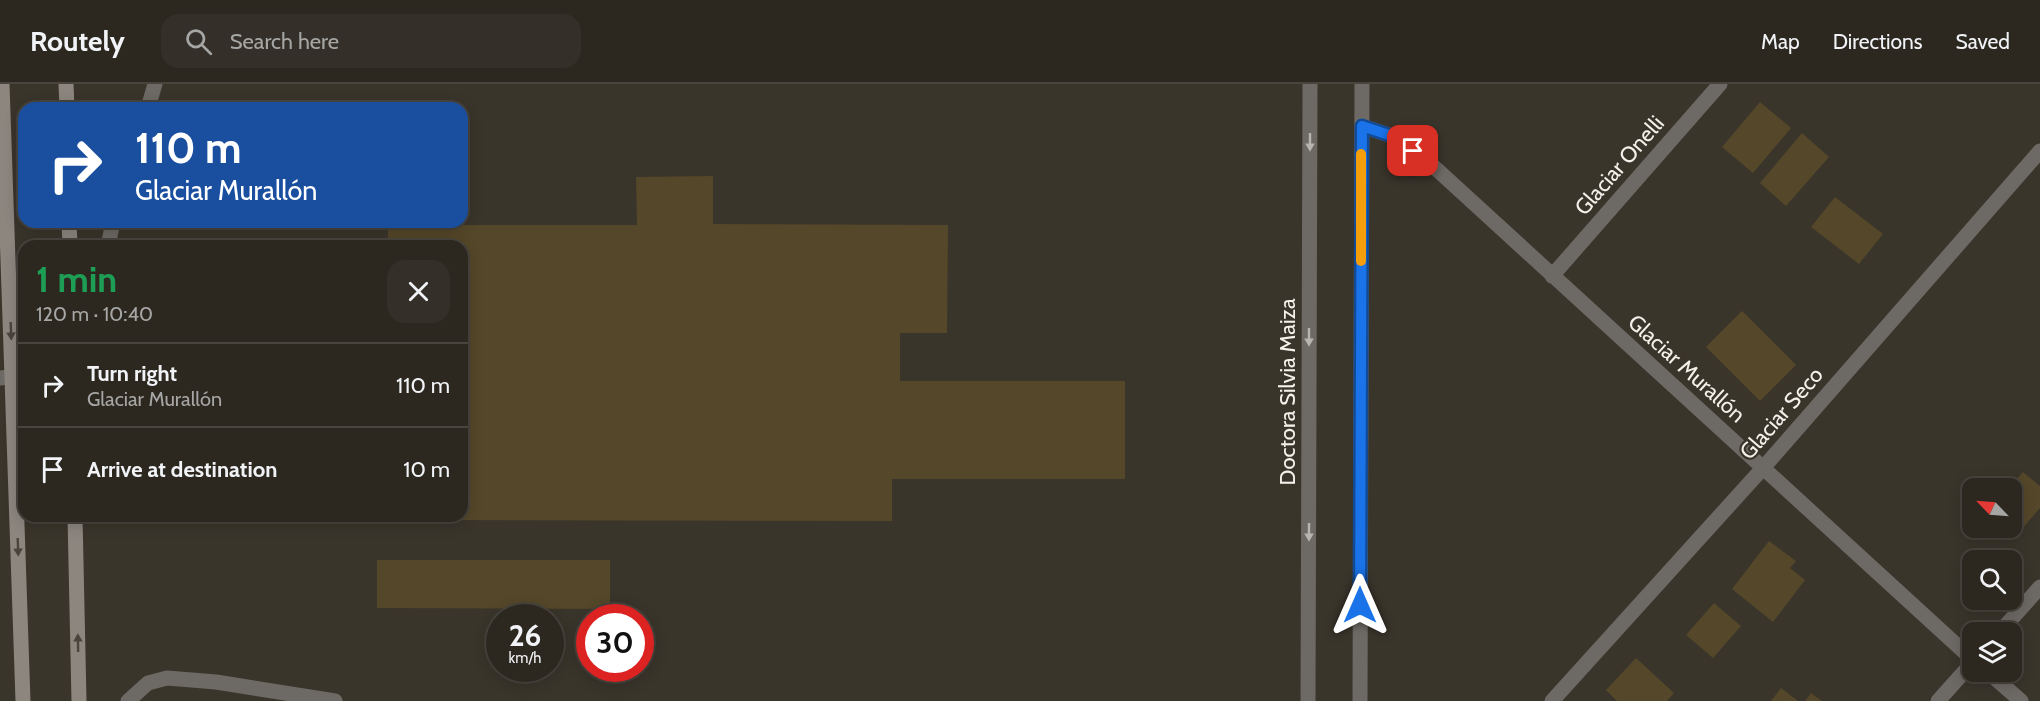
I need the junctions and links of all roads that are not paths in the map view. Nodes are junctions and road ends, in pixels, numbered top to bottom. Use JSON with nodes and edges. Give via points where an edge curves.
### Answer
{"nodes":[{"id":1,"x":2,"y":84,"type":"edge"},
{"id":2,"x":66,"y":84,"type":"edge"},
{"id":3,"x":155,"y":84,"type":"edge"},
{"id":4,"x":1310,"y":84,"type":"edge"},
{"id":5,"x":1362,"y":84,"type":"edge"},
{"id":6,"x":1720,"y":84,"type":"edge"},
{"id":7,"x":67,"y":102,"type":"edge"},
{"id":8,"x":150,"y":102,"type":"edge"},
{"id":9,"x":1362,"y":126,"type":"junction"},
{"id":10,"x":2040,"y":151,"type":"edge"},
{"id":11,"x":1552,"y":276,"type":"junction"},
{"id":12,"x":12,"y":377,"type":"edge"},
{"id":13,"x":1763,"y":468,"type":"junction"},
{"id":14,"x":75,"y":522,"type":"edge"},
{"id":15,"x":2040,"y":587,"type":"edge"},
{"id":16,"x":2009,"y":622,"type":"edge"},
{"id":17,"x":1962,"y":650,"type":"edge"},
{"id":18,"x":1962,"y":674,"type":"edge"},
{"id":19,"x":1999,"y":682,"type":"edge"},
{"id":20,"x":23,"y":701,"type":"edge"},
{"id":21,"x":79,"y":701,"type":"edge"},
{"id":22,"x":128,"y":701,"type":"edge"},
{"id":23,"x":335,"y":701,"type":"edge"},
{"id":24,"x":1308,"y":701,"type":"edge"},
{"id":25,"x":1360,"y":701,"type":"edge"},
{"id":26,"x":1552,"y":701,"type":"edge"},
{"id":27,"x":1938,"y":701,"type":"edge"},
{"id":28,"x":2021,"y":701,"type":"edge"}],
"edges":[{"from":1,"to":12,"type":"street","one_way":true},
{"from":2,"to":7,"type":"street"},
{"from":3,"to":8,"type":"street"},
{"from":4,"to":24,"type":"street","name":"Doctora Silvia Maiza","one_way":true},
{"from":5,"to":9,"type":"street"},
{"from":6,"to":11,"type":"street","name":"Glaciar Onelli"},
{"from":9,"to":11,"type":"street","name":"Glaciar Murallón","via":[[1395,137],[1422,158]]},
{"from":9,"to":25,"type":"street"},
{"from":10,"to":13,"type":"street","name":"Glaciar Seco"},
{"from":11,"to":13,"type":"street","name":"Glaciar Murallón"},
{"from":12,"to":20,"type":"street","one_way":true},
{"from":13,"to":17,"type":"street","name":"Glaciar Murallón"},
{"from":13,"to":26,"type":"street","name":"Glaciar Seco"},
{"from":21,"to":14,"type":"street","one_way":true},
{"from":15,"to":16,"type":"street"},
{"from":18,"to":27,"type":"street"},
{"from":19,"to":28,"type":"street"},
{"from":22,"to":23,"type":"street","via":[[148,684],[167,678]]}]}
